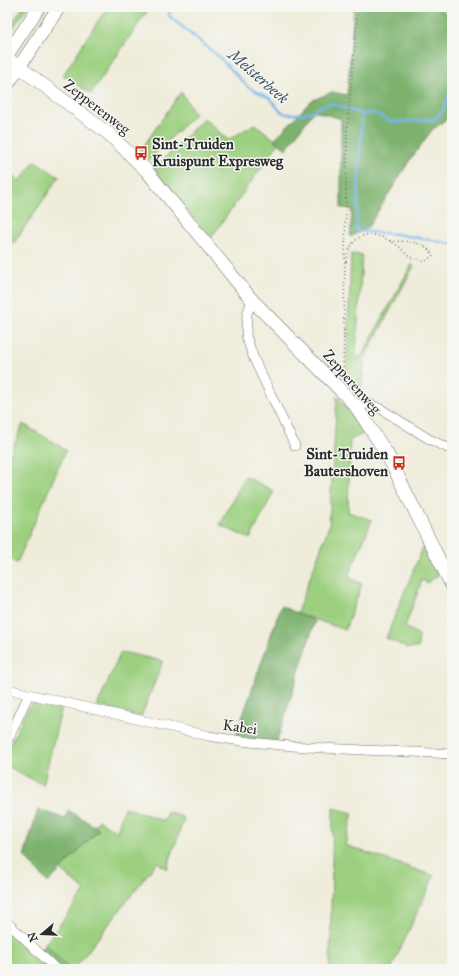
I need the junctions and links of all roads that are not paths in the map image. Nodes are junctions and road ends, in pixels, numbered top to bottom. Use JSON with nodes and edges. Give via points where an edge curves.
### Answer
{"nodes":[{"id":1,"x":39,"y":7,"type":"edge"},
{"id":2,"x":59,"y":7,"type":"edge"},
{"id":3,"x":7,"y":55,"type":"edge"},
{"id":4,"x":7,"y":58,"type":"edge"},
{"id":5,"x":19,"y":67,"type":"junction"},
{"id":6,"x":7,"y":85,"type":"edge"},
{"id":7,"x":252,"y":300,"type":"junction"},
{"id":8,"x":355,"y":405,"type":"junction"},
{"id":9,"x":295,"y":446,"type":"dead end"},
{"id":10,"x":452,"y":450,"type":"edge"},
{"id":11,"x":452,"y":586,"type":"edge"},
{"id":12,"x":7,"y":689,"type":"edge"},
{"id":13,"x":29,"y":694,"type":"junction"},
{"id":14,"x":7,"y":742,"type":"edge"},
{"id":15,"x":452,"y":754,"type":"edge"},
{"id":16,"x":7,"y":922,"type":"edge"},
{"id":17,"x":56,"y":969,"type":"edge"}],
"edges":[{"from":1,"to":3,"type":"street"},
{"from":2,"to":5,"type":"street"},
{"from":4,"to":5,"type":"street","name":"Zepperenweg"},
{"from":5,"to":6,"type":"street"},
{"from":5,"to":7,"type":"street","name":"Zepperenweg","via":[[109,134],[129,152],[156,181]]},
{"from":7,"to":8,"type":"street","name":"Zepperenweg"},
{"from":7,"to":9,"type":"street","via":[[247,314],[246,336],[254,359]]},
{"from":8,"to":10,"type":"street","via":[[370,404],[380,408],[429,439]]},
{"from":8,"to":11,"type":"street","name":"Zepperenweg","via":[[387,454]]},
{"from":12,"to":13,"type":"street","name":"Kabei"},
{"from":13,"to":14,"type":"street"},
{"from":13,"to":15,"type":"street","name":"Kabei","via":[[240,742]]},
{"from":16,"to":17,"type":"street"}]}
